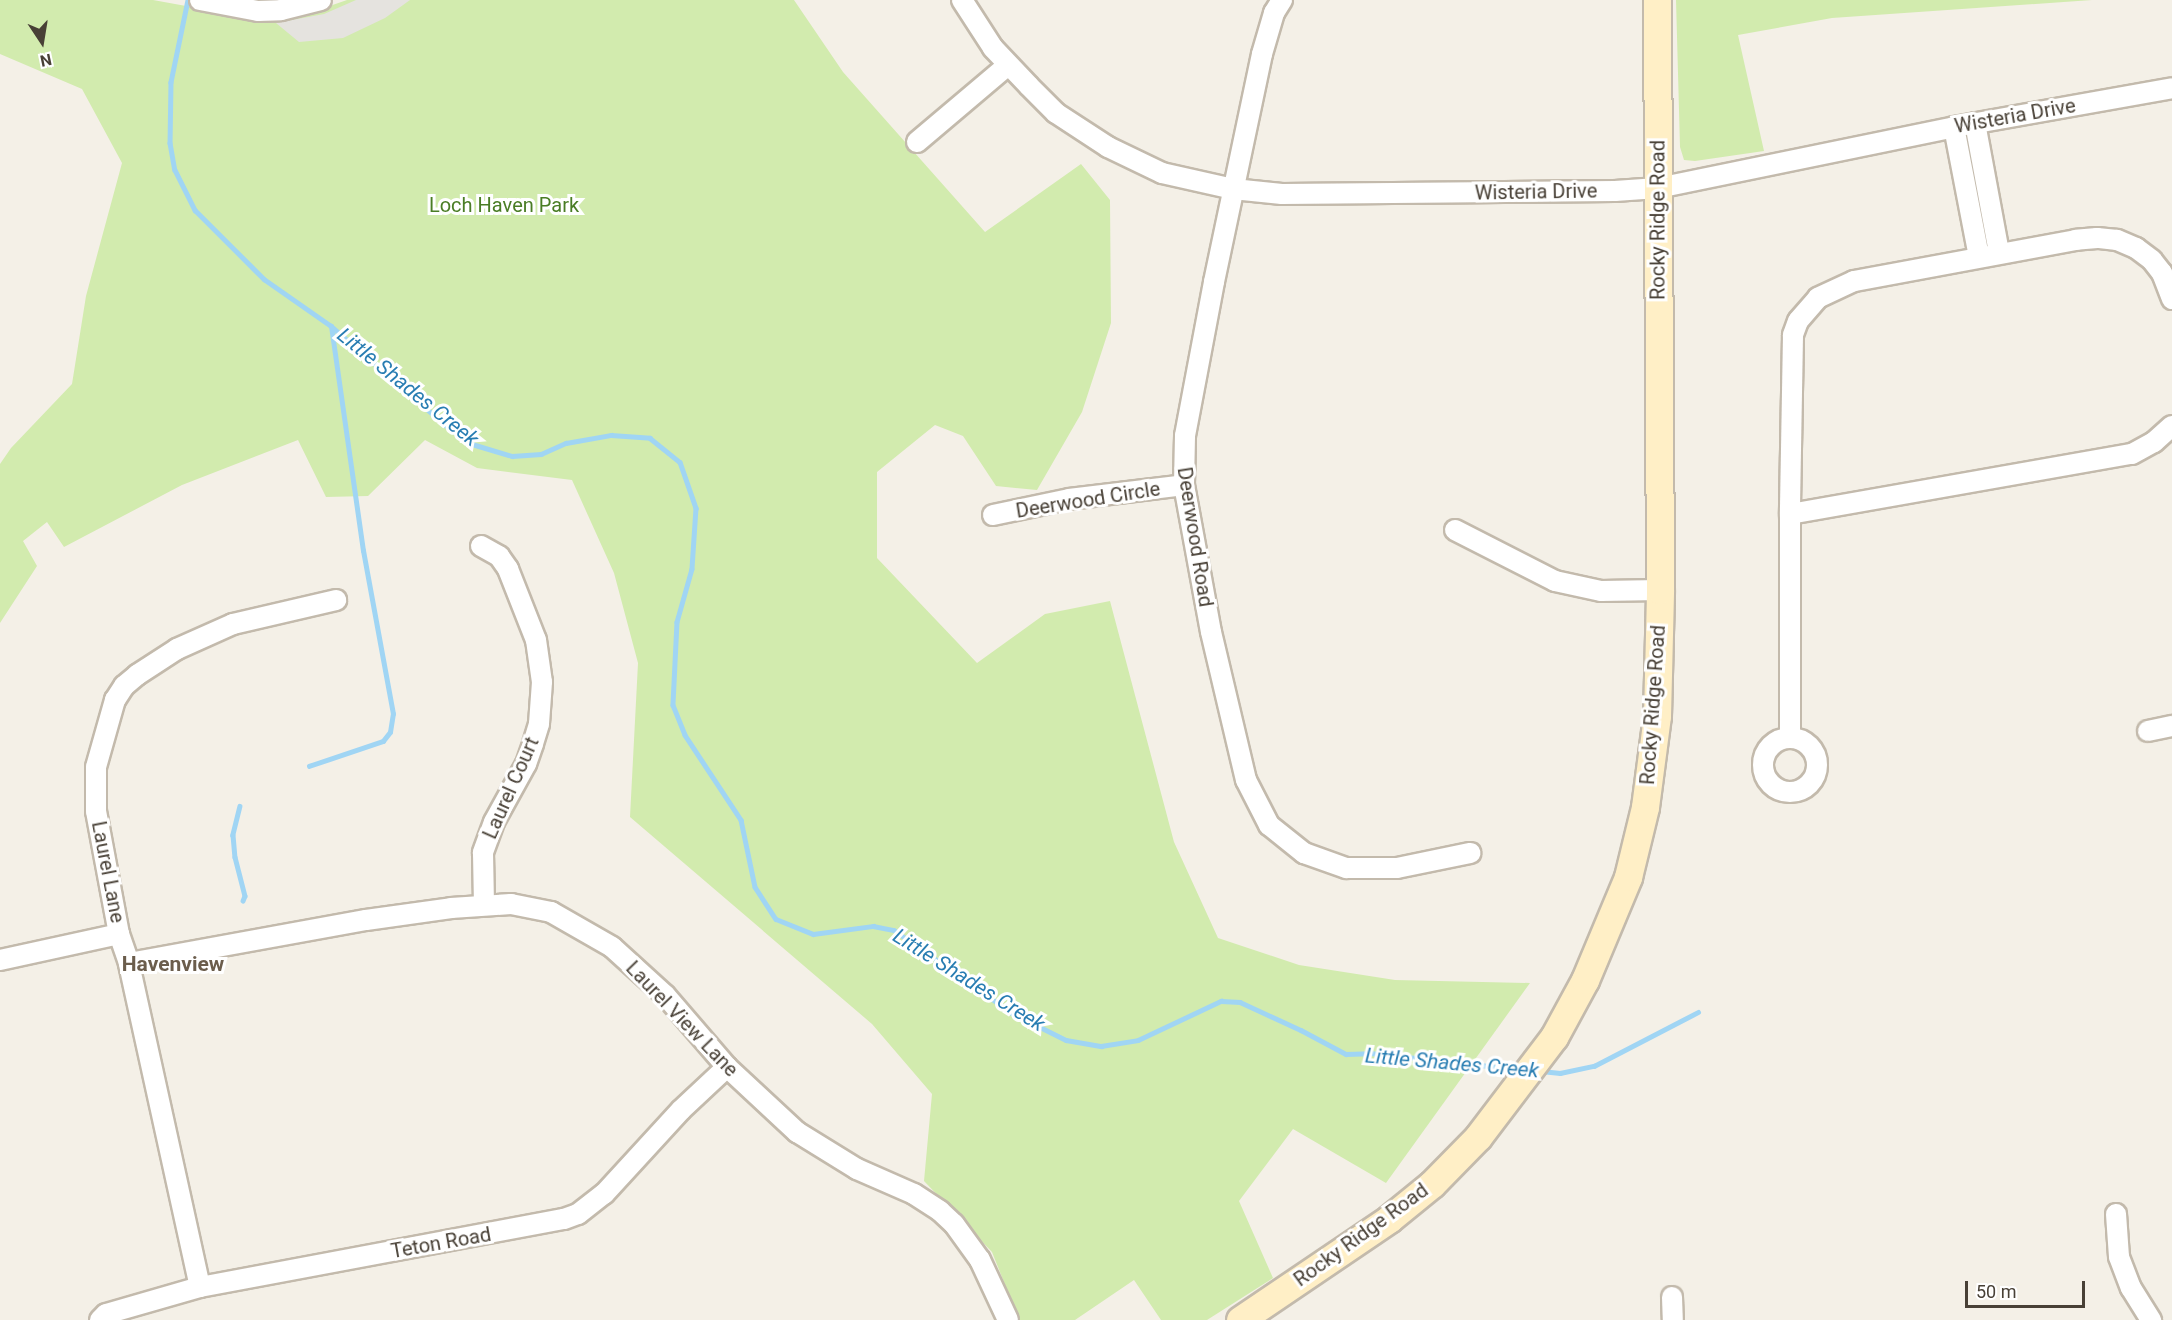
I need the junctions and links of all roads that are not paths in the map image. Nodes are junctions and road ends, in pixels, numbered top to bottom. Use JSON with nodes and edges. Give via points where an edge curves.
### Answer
{"nodes":[{"id":1,"x":321,"y":0,"type":"edge"},
{"id":2,"x":962,"y":0,"type":"edge"},
{"id":3,"x":1282,"y":0,"type":"edge"},
{"id":4,"x":1657,"y":0,"type":"edge"},
{"id":5,"x":208,"y":2,"type":"edge"},
{"id":6,"x":1008,"y":64,"type":"junction"},
{"id":7,"x":2172,"y":88,"type":"edge"},
{"id":8,"x":1975,"y":123,"type":"junction"},
{"id":9,"x":1954,"y":127,"type":"junction"},
{"id":10,"x":917,"y":142,"type":"dead end"},
{"id":11,"x":1658,"y":188,"type":"junction"},
{"id":12,"x":1233,"y":189,"type":"junction"},
{"id":13,"x":1999,"y":254,"type":"junction"},
{"id":14,"x":1979,"y":257,"type":"junction"},
{"id":15,"x":2172,"y":299,"type":"edge"},
{"id":16,"x":2172,"y":426,"type":"edge"},
{"id":17,"x":1184,"y":486,"type":"junction"},
{"id":18,"x":1790,"y":514,"type":"junction"},
{"id":19,"x":993,"y":515,"type":"dead end"},
{"id":20,"x":1455,"y":530,"type":"dead end"},
{"id":21,"x":481,"y":546,"type":"dead end"},
{"id":22,"x":1660,"y":590,"type":"junction"},
{"id":23,"x":336,"y":600,"type":"dead end"},
{"id":24,"x":2172,"y":726,"type":"edge"},
{"id":25,"x":2148,"y":731,"type":"dead end"},
{"id":26,"x":1790,"y":738,"type":"dead end"},
{"id":27,"x":1470,"y":853,"type":"dead end"},
{"id":28,"x":484,"y":905,"type":"junction"},
{"id":29,"x":119,"y":934,"type":"junction"},
{"id":30,"x":0,"y":960,"type":"edge"},
{"id":31,"x":129,"y":963,"type":"junction"},
{"id":32,"x":727,"y":1067,"type":"junction"},
{"id":33,"x":2116,"y":1214,"type":"dead end"},
{"id":34,"x":200,"y":1287,"type":"junction"},
{"id":35,"x":1672,"y":1297,"type":"dead end"},
{"id":36,"x":100,"y":1320,"type":"edge"},
{"id":37,"x":1008,"y":1320,"type":"edge"},
{"id":38,"x":1240,"y":1320,"type":"edge"},
{"id":39,"x":1673,"y":1320,"type":"edge"},
{"id":40,"x":2151,"y":1320,"type":"edge"}],
"edges":[{"from":1,"to":5,"type":"street","via":[[258,11]]},
{"from":2,"to":6,"type":"street","name":"Wisteria Drive"},
{"from":3,"to":12,"type":"street","name":"Deerwood Road","via":[[1262,54]]},
{"from":4,"to":11,"type":"main road","name":"Rocky Ridge Road"},
{"from":6,"to":10,"type":"street"},
{"from":6,"to":12,"type":"street","name":"Wisteria Drive","via":[[1056,113],[1108,147],[1162,173]]},
{"from":7,"to":8,"type":"street","name":"Wisteria Drive"},
{"from":8,"to":9,"type":"street","name":"Wisteria Drive"},
{"from":8,"to":13,"type":"street"},
{"from":9,"to":11,"type":"street","name":"Wisteria Drive"},
{"from":9,"to":14,"type":"street"},
{"from":11,"to":12,"type":"street","name":"Wisteria Drive","via":[[1334,194]]},
{"from":11,"to":22,"type":"main road","name":"Rocky Ridge Road"},
{"from":12,"to":17,"type":"street","name":"Deerwood Road","via":[[1189,405]]},
{"from":13,"to":14,"type":"street"},
{"from":13,"to":15,"type":"street","via":[[2076,240],[2116,240],[2136,248],[2152,261],[2162,273]]},
{"from":14,"to":18,"type":"street","via":[[1854,281],[1818,298],[1807,308],[1793,335],[1791,351]]},
{"from":16,"to":18,"type":"street","via":[[2154,442],[2123,456]]},
{"from":17,"to":19,"type":"street","name":"Deerwood Circle","via":[[1069,499]]},
{"from":17,"to":27,"type":"street","name":"Deerwood Road","via":[[1211,632],[1246,780],[1269,825],[1304,853],[1346,868],[1397,868]]},
{"from":18,"to":26,"type":"street"},
{"from":20,"to":22,"type":"street","via":[[1555,581],[1601,591]]},
{"from":21,"to":28,"type":"street","name":"Laurel Court","via":[[499,556],[508,569],[536,640],[542,682],[539,724],[533,744],[483,853]]},
{"from":22,"to":38,"type":"main road","name":"Rocky Ridge Road","via":[[1656,716],[1645,807],[1628,878],[1576,998],[1554,1037],[1491,1122],[1453,1164],[1396,1213]]},
{"from":23,"to":29,"type":"street","name":"Laurel Lane","via":[[233,624],[177,649],[124,686],[104,732],[95,786]]},
{"from":24,"to":25,"type":"street"},
{"from":28,"to":31,"type":"street","name":"Laurel View Lane","via":[[366,920]]},
{"from":28,"to":32,"type":"street","name":"Laurel View Lane","via":[[511,904],[550,912],[612,947],[665,995]]},
{"from":29,"to":30,"type":"street"},
{"from":29,"to":31,"type":"street","name":"Laurel Lane"},
{"from":31,"to":34,"type":"street","name":"Laurel Lane"},
{"from":32,"to":34,"type":"street","name":"Teton Road","via":[[681,1110],[604,1194],[571,1216]]},
{"from":32,"to":37,"type":"street","name":"Laurel View Lane","via":[[813,1143],[940,1211],[980,1260]]},
{"from":33,"to":40,"type":"street","via":[[2119,1257],[2131,1288]]},
{"from":34,"to":36,"type":"street","name":"Teton Road","via":[[106,1314]]},
{"from":35,"to":39,"type":"street"}]}
